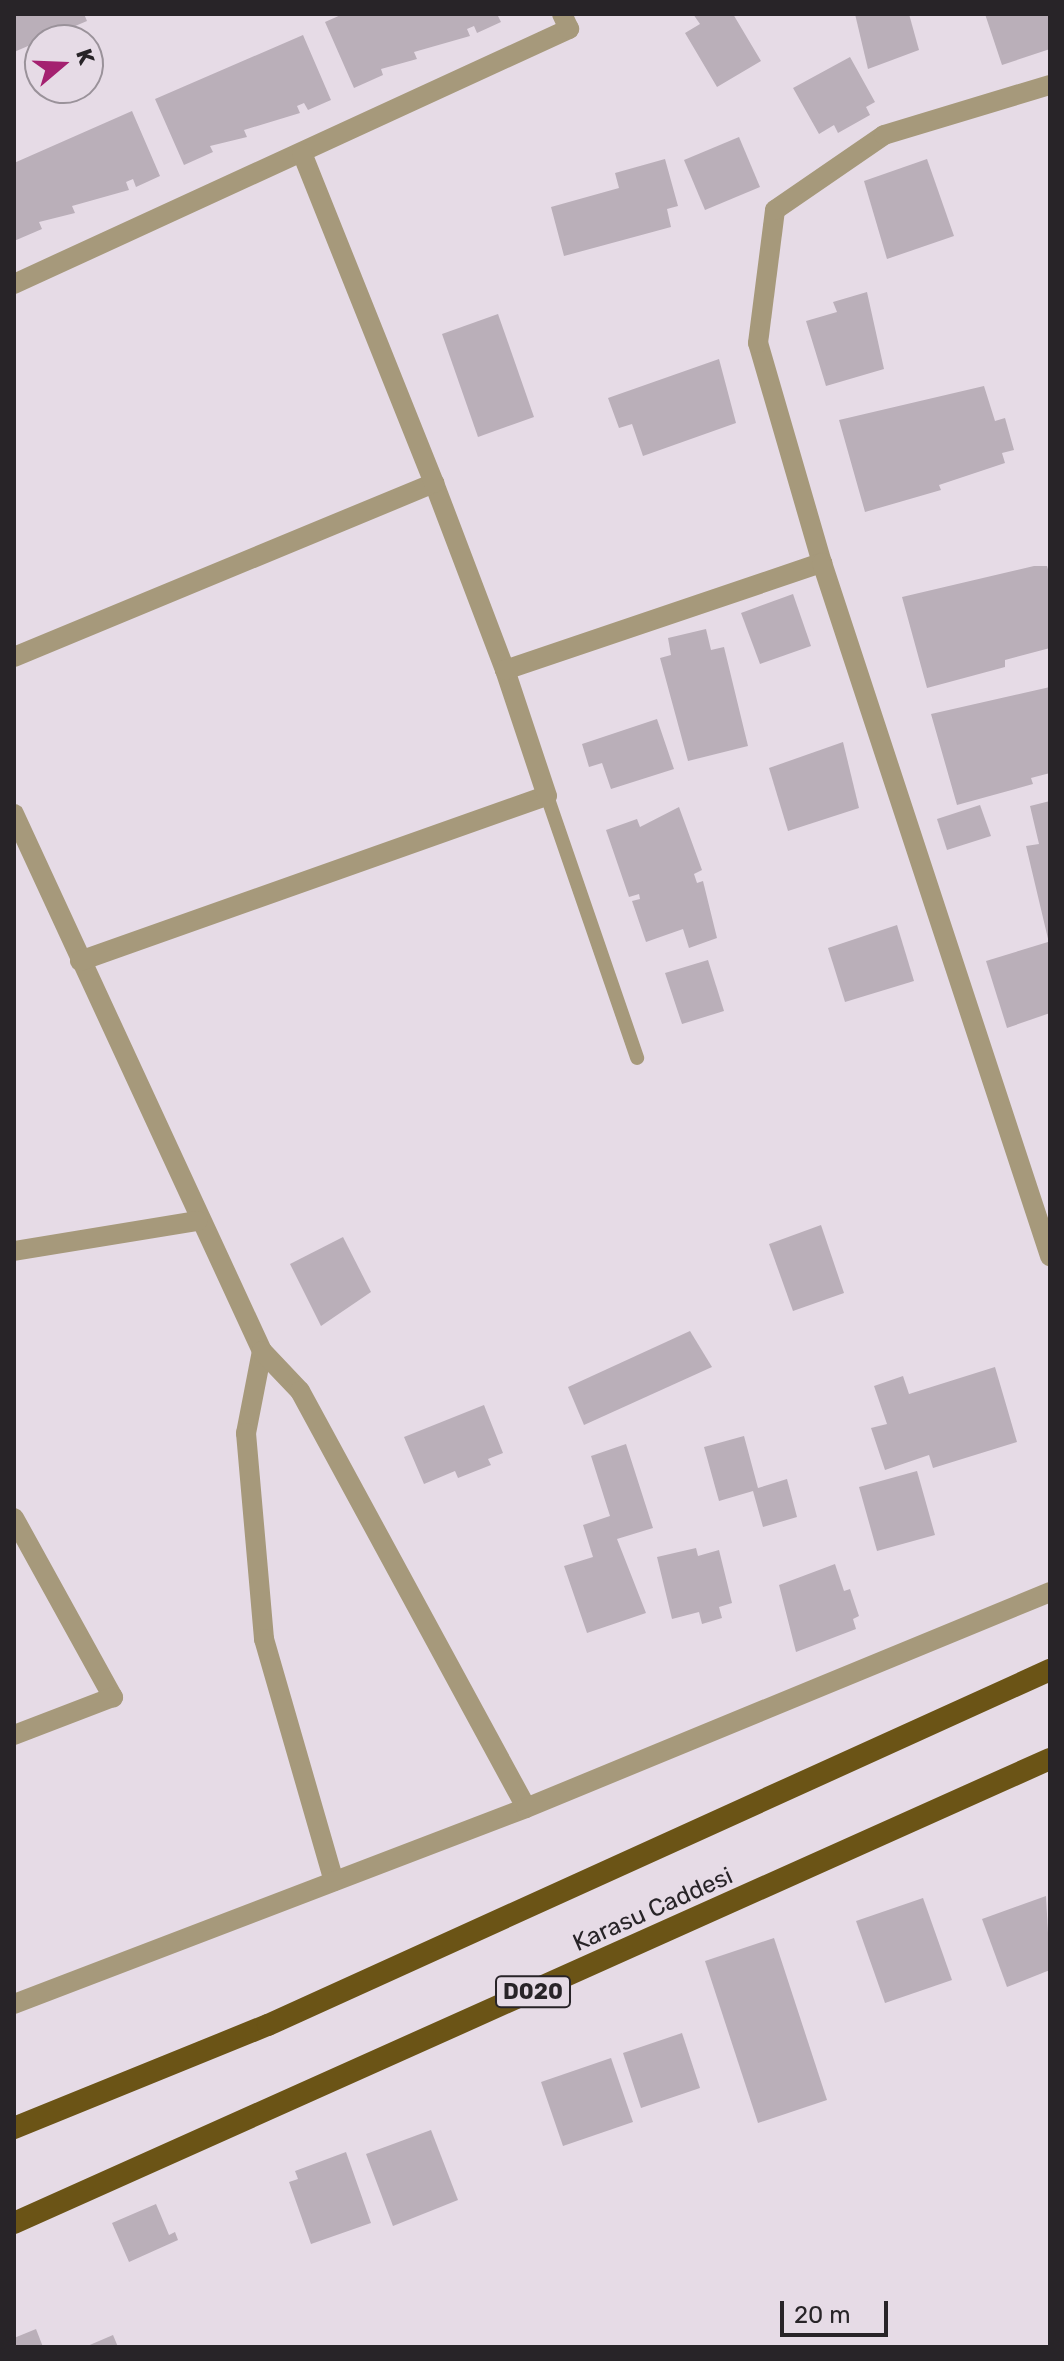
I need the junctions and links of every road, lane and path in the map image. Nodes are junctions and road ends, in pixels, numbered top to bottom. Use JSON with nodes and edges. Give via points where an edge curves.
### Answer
{"nodes":[{"id":1,"x":562,"y":14,"type":"edge"},
{"id":2,"x":1050,"y":85,"type":"edge"},
{"id":3,"x":302,"y":153,"type":"junction"},
{"id":4,"x":14,"y":284,"type":"edge"},
{"id":5,"x":434,"y":483,"type":"junction"},
{"id":6,"x":822,"y":563,"type":"junction"},
{"id":7,"x":14,"y":657,"type":"edge"},
{"id":8,"x":505,"y":670,"type":"junction"},
{"id":9,"x":547,"y":796,"type":"junction"},
{"id":10,"x":14,"y":814,"type":"edge"},
{"id":11,"x":80,"y":961,"type":"junction"},
{"id":12,"x":637,"y":1058,"type":"dead end"},
{"id":13,"x":198,"y":1221,"type":"junction"},
{"id":14,"x":14,"y":1251,"type":"edge"},
{"id":15,"x":1050,"y":1256,"type":"edge"},
{"id":16,"x":262,"y":1351,"type":"junction"},
{"id":17,"x":17,"y":1530,"type":"edge"},
{"id":18,"x":1050,"y":1592,"type":"edge"},
{"id":19,"x":1050,"y":1670,"type":"edge"},
{"id":20,"x":14,"y":1735,"type":"edge"},
{"id":21,"x":1050,"y":1759,"type":"edge"},
{"id":22,"x":526,"y":1808,"type":"junction"},
{"id":23,"x":334,"y":1881,"type":"junction"},
{"id":24,"x":14,"y":2004,"type":"edge"},
{"id":25,"x":14,"y":2128,"type":"edge"},
{"id":26,"x":14,"y":2223,"type":"edge"}],
"edges":[{"from":1,"to":3,"type":"street","via":[[569,29]]},
{"from":2,"to":6,"type":"street","via":[[884,135],[775,210],[758,343]]},
{"from":3,"to":4,"type":"street"},
{"from":3,"to":5,"type":"street"},
{"from":5,"to":7,"type":"street"},
{"from":5,"to":8,"type":"street"},
{"from":6,"to":8,"type":"street"},
{"from":6,"to":15,"type":"street"},
{"from":8,"to":9,"type":"street"},
{"from":9,"to":11,"type":"street"},
{"from":9,"to":12,"type":"lane"},
{"from":10,"to":11,"type":"street"},
{"from":11,"to":13,"type":"street"},
{"from":13,"to":14,"type":"street"},
{"from":13,"to":16,"type":"street"},
{"from":16,"to":22,"type":"street","via":[[300,1391]]},
{"from":16,"to":23,"type":"street","via":[[246,1433],[264,1639]]},
{"from":17,"to":20,"type":"street","via":[[113,1697]]},
{"from":18,"to":22,"type":"street"},
{"from":19,"to":25,"type":"highway","via":[[268,2025]]},
{"from":21,"to":26,"type":"highway","name":"Karasu Caddesi","number":"D020"},
{"from":22,"to":23,"type":"street"},
{"from":23,"to":24,"type":"street"}]}
